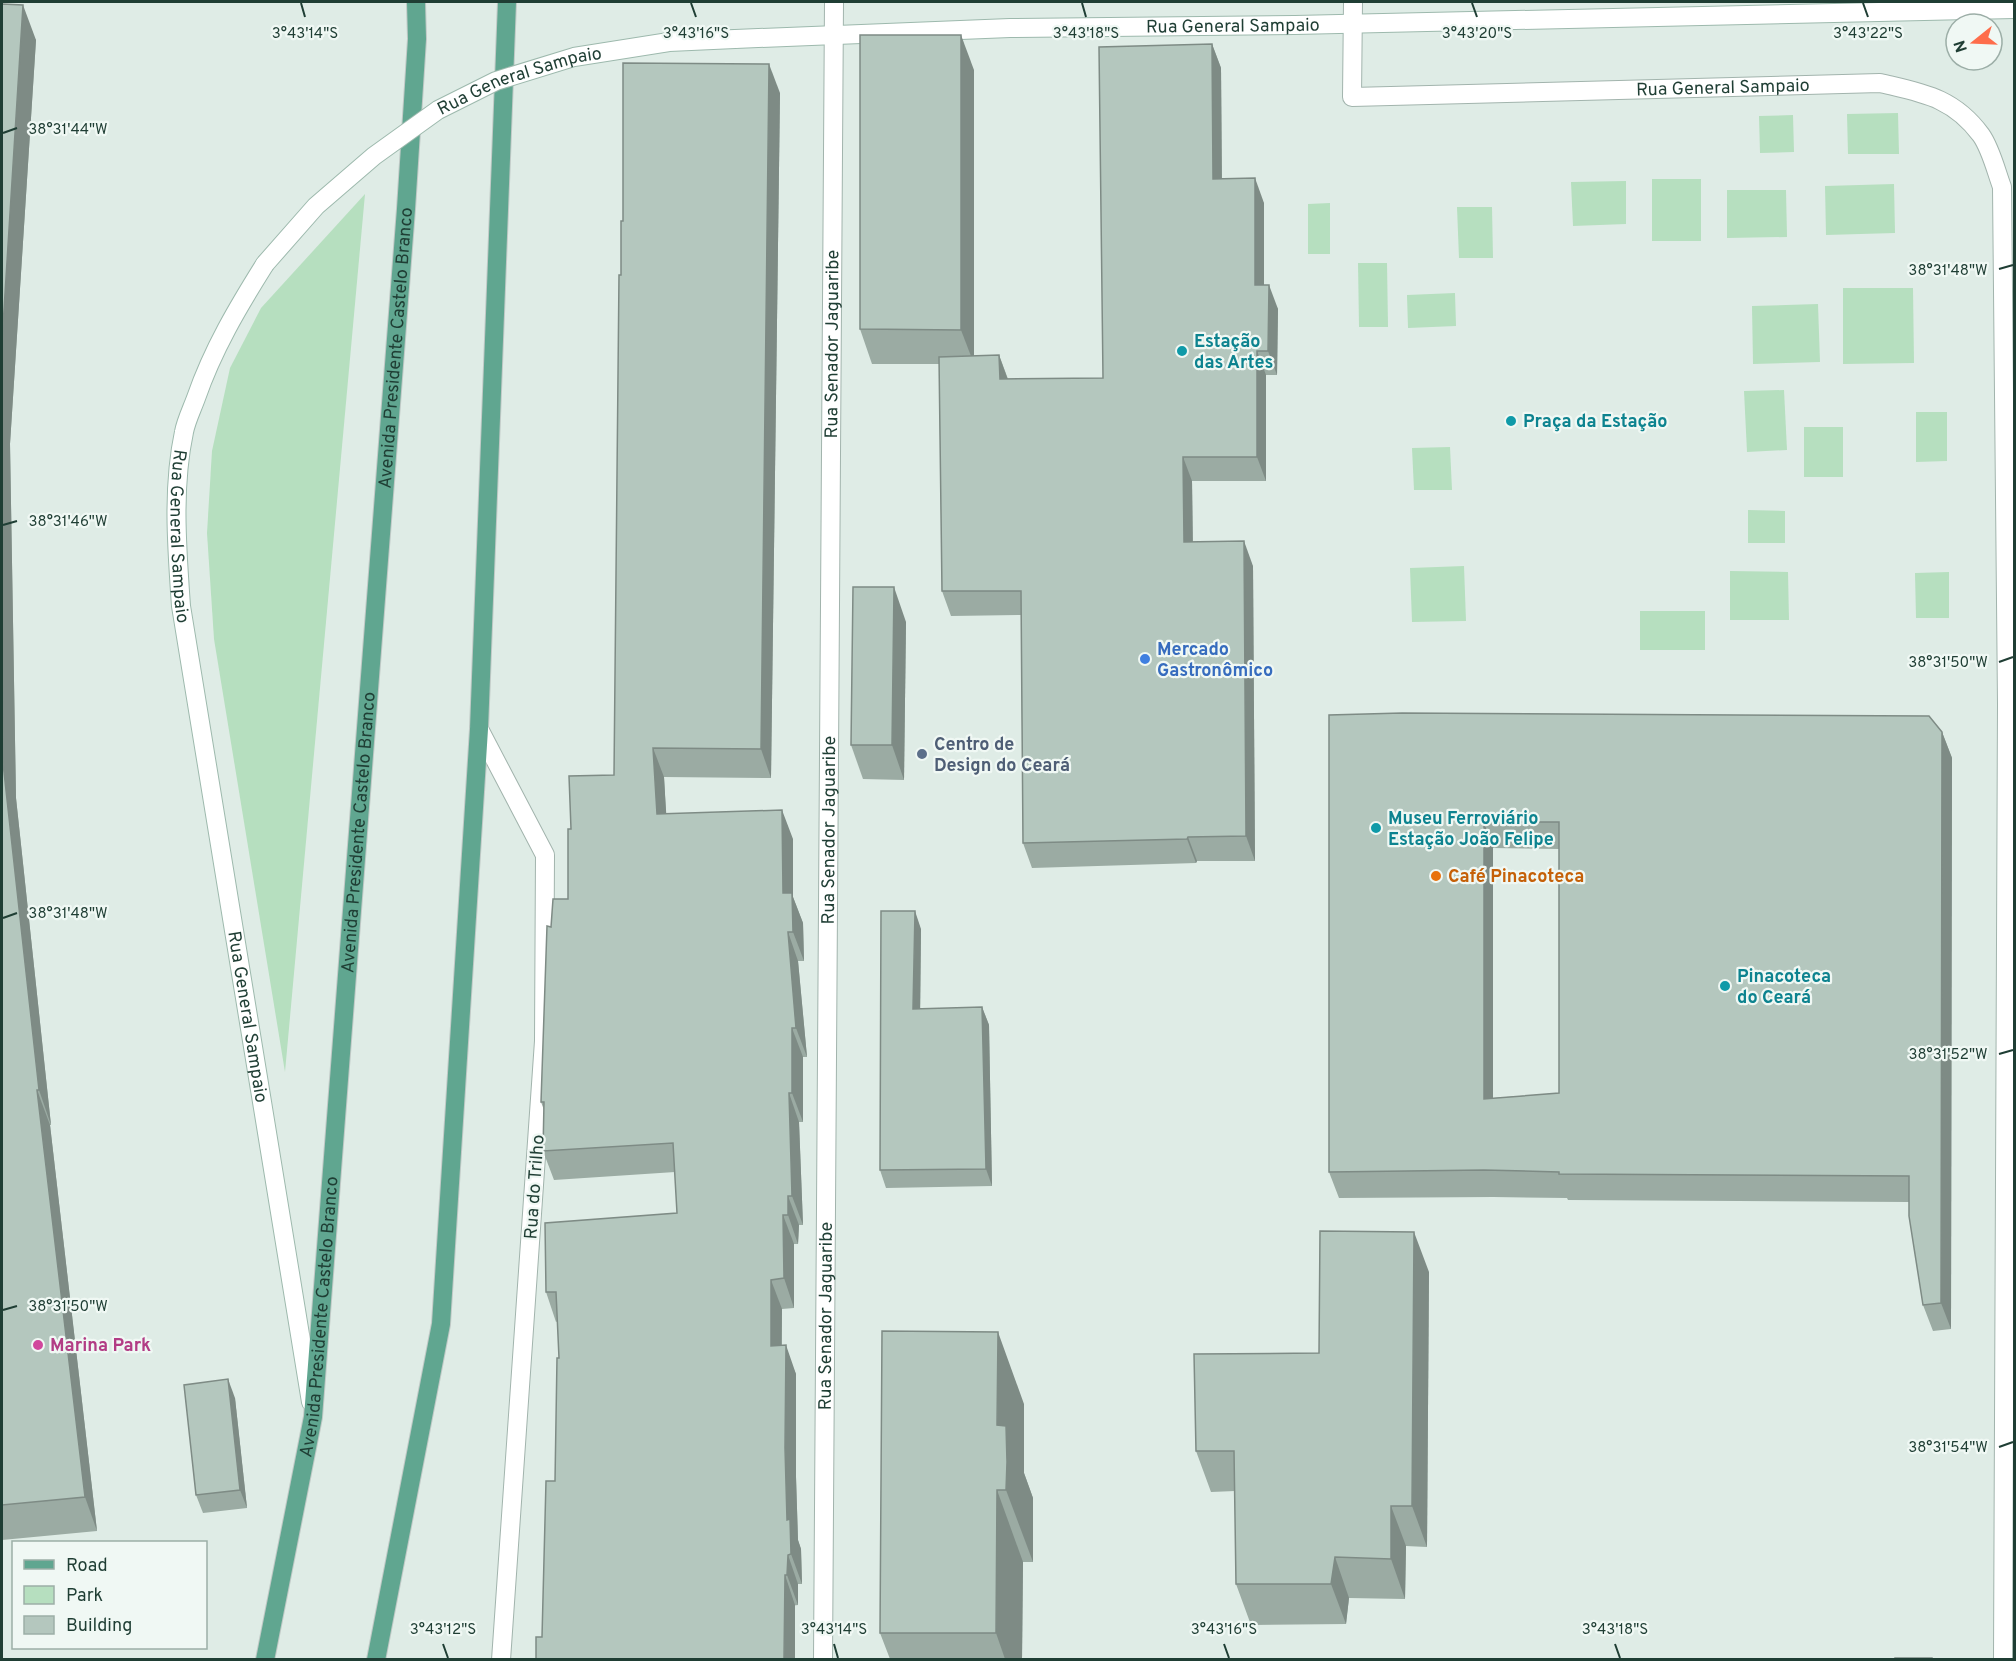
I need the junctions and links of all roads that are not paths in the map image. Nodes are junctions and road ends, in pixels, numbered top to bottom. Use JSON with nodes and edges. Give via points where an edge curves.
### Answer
{"nodes":[{"id":1,"x":416,"y":2,"type":"edge"},
{"id":2,"x":508,"y":2,"type":"edge"},
{"id":3,"x":834,"y":2,"type":"edge"},
{"id":4,"x":1353,"y":2,"type":"edge"},
{"id":5,"x":2014,"y":9,"type":"edge"},
{"id":6,"x":1353,"y":23,"type":"junction"},
{"id":7,"x":833,"y":34,"type":"junction"},
{"id":8,"x":2011,"y":705,"type":"edge"},
{"id":9,"x":479,"y":729,"type":"junction"},
{"id":10,"x":313,"y":1417,"type":"junction"},
{"id":11,"x":2009,"y":1511,"type":"edge"},
{"id":12,"x":265,"y":1659,"type":"edge"},
{"id":13,"x":376,"y":1659,"type":"edge"},
{"id":14,"x":501,"y":1659,"type":"edge"},
{"id":15,"x":823,"y":1659,"type":"edge"},
{"id":16,"x":2003,"y":1659,"type":"edge"}],
"edges":[{"from":1,"to":10,"type":"main road","name":"Avenida Presidente Castelo Branco","via":[[406,209]]},
{"from":2,"to":9,"type":"main road"},
{"from":3,"to":7,"type":"street","name":"Rua Senador Jaguaribe"},
{"from":4,"to":6,"type":"street"},
{"from":5,"to":6,"type":"street","name":"Rua General Sampaio"},
{"from":6,"to":7,"type":"street","name":"Rua General Sampaio"},
{"from":6,"to":8,"type":"street","name":"Rua General Sampaio","via":[[1352,98],[1880,83],[1936,97],[1959,111],[1982,136],[2002,187]]},
{"from":7,"to":10,"type":"street","name":"Rua General Sampaio","bridge":true,"via":[[669,42],[574,57],[496,81],[438,110],[374,156],[315,206],[266,264],[207,367],[184,431],[178,476],[181,606]]},
{"from":7,"to":15,"type":"street","name":"Rua Senador Jaguaribe"},
{"from":8,"to":11,"type":"street","name":"Rua General Sampaio"},
{"from":9,"to":13,"type":"main road","via":[[441,1324]]},
{"from":9,"to":14,"type":"street","name":"Rua do Trilho","via":[[545,855],[544,1041]]},
{"from":10,"to":12,"type":"main road","name":"Avenida Presidente Castelo Branco"},
{"from":11,"to":16,"type":"street","name":"Rua General Sampaio"}]}
